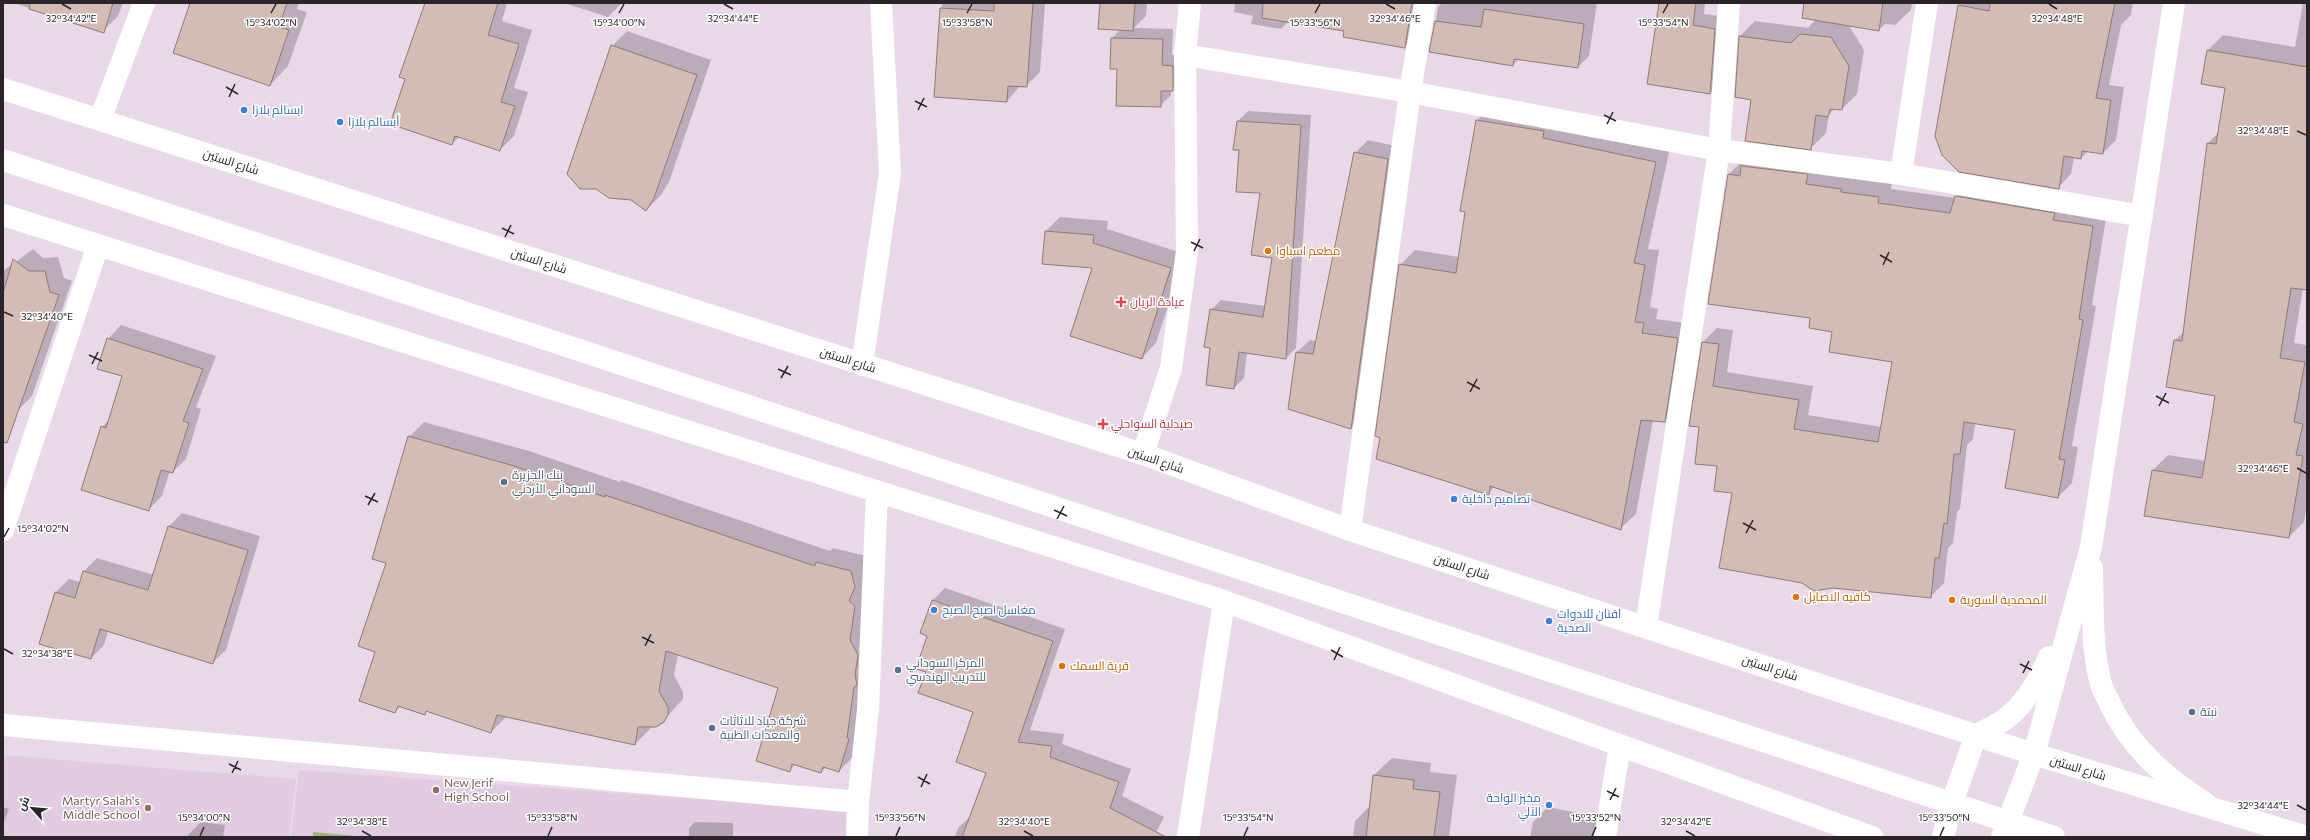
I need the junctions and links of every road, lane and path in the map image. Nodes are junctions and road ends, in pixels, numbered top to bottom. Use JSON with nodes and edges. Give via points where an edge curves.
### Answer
{"nodes":[{"id":1,"x":144,"y":3,"type":"edge"},
{"id":2,"x":881,"y":3,"type":"edge"},
{"id":3,"x":1190,"y":3,"type":"edge"},
{"id":4,"x":1425,"y":3,"type":"edge"},
{"id":5,"x":1729,"y":3,"type":"edge"},
{"id":6,"x":1927,"y":3,"type":"edge"},
{"id":7,"x":2174,"y":3,"type":"edge"},
{"id":8,"x":1185,"y":55,"type":"junction"},
{"id":9,"x":3,"y":89,"type":"edge"},
{"id":10,"x":1410,"y":92,"type":"junction"},
{"id":11,"x":100,"y":120,"type":"junction"},
{"id":12,"x":1719,"y":150,"type":"junction"},
{"id":13,"x":3,"y":160,"type":"edge"},
{"id":14,"x":1901,"y":174,"type":"junction"},
{"id":15,"x":3,"y":215,"type":"edge"},
{"id":16,"x":2142,"y":216,"type":"junction"},
{"id":17,"x":98,"y":245,"type":"junction"},
{"id":18,"x":862,"y":365,"type":"junction"},
{"id":19,"x":1143,"y":454,"type":"junction"},
{"id":20,"x":877,"y":492,"type":"junction"},
{"id":21,"x":3,"y":530,"type":"edge"},
{"id":22,"x":1350,"y":530,"type":"junction"},
{"id":23,"x":2091,"y":547,"type":"junction"},
{"id":24,"x":1224,"y":601,"type":"junction"},
{"id":25,"x":1646,"y":627,"type":"junction"},
{"id":26,"x":3,"y":725,"type":"edge"},
{"id":27,"x":1976,"y":735,"type":"junction"},
{"id":28,"x":1620,"y":745,"type":"junction"},
{"id":29,"x":2034,"y":754,"type":"junction"},
{"id":30,"x":858,"y":802,"type":"junction"},
{"id":31,"x":1952,"y":803,"type":"junction"},
{"id":32,"x":2213,"y":808,"type":"junction"},
{"id":33,"x":2004,"y":829,"type":"edge"},
{"id":34,"x":1847,"y":831,"type":"edge"},
{"id":35,"x":857,"y":837,"type":"edge"},
{"id":36,"x":1188,"y":837,"type":"edge"},
{"id":37,"x":1605,"y":837,"type":"edge"},
{"id":38,"x":1872,"y":837,"type":"edge"},
{"id":39,"x":1943,"y":837,"type":"edge"},
{"id":40,"x":2054,"y":837,"type":"edge"},
{"id":41,"x":2307,"y":837,"type":"edge"}],
"edges":[{"from":1,"to":11,"type":"street"},
{"from":2,"to":18,"type":"street","via":[[890,173]]},
{"from":3,"to":8,"type":"street"},
{"from":4,"to":10,"type":"street"},
{"from":5,"to":12,"type":"street"},
{"from":6,"to":14,"type":"street"},
{"from":7,"to":16,"type":"street"},
{"from":8,"to":10,"type":"street"},
{"from":8,"to":19,"type":"street","via":[[1187,251],[1171,368]]},
{"from":9,"to":11,"type":"street","name":"شارع الستين"},
{"from":10,"to":12,"type":"street"},
{"from":10,"to":22,"type":"street"},
{"from":11,"to":18,"type":"street","name":"شارع الستين"},
{"from":12,"to":14,"type":"street"},
{"from":12,"to":25,"type":"street"},
{"from":13,"to":31,"type":"street"},
{"from":14,"to":16,"type":"street"},
{"from":15,"to":17,"type":"street"},
{"from":16,"to":23,"type":"street"},
{"from":17,"to":20,"type":"street"},
{"from":17,"to":21,"type":"street"},
{"from":18,"to":19,"type":"street","name":"شارع الستين"},
{"from":19,"to":22,"type":"street","name":"شارع الستين"},
{"from":20,"to":24,"type":"street"},
{"from":20,"to":30,"type":"street","via":[[868,710]]},
{"from":22,"to":25,"type":"street","name":"شارع الستين"},
{"from":23,"to":27,"type":"street","via":[[2058,637],[2037,683],[2004,721]]},
{"from":23,"to":29,"type":"street"},
{"from":23,"to":32,"type":"street","via":[[2094,649],[2101,685],[2117,718],[2134,743],[2154,765],[2177,785]]},
{"from":24,"to":28,"type":"street"},
{"from":24,"to":36,"type":"street"},
{"from":25,"to":27,"type":"street","name":"شارع الستين"},
{"from":26,"to":30,"type":"street"},
{"from":27,"to":29,"type":"street","name":"شارع الستين"},
{"from":27,"to":31,"type":"street"},
{"from":28,"to":34,"type":"street"},
{"from":28,"to":37,"type":"street"},
{"from":29,"to":32,"type":"street","name":"شارع الستين"},
{"from":29,"to":33,"type":"street"},
{"from":30,"to":35,"type":"street"},
{"from":31,"to":33,"type":"street"},
{"from":31,"to":39,"type":"street"},
{"from":32,"to":41,"type":"street","name":"شارع الستين"},
{"from":33,"to":40,"type":"street"},
{"from":34,"to":38,"type":"street"}]}
